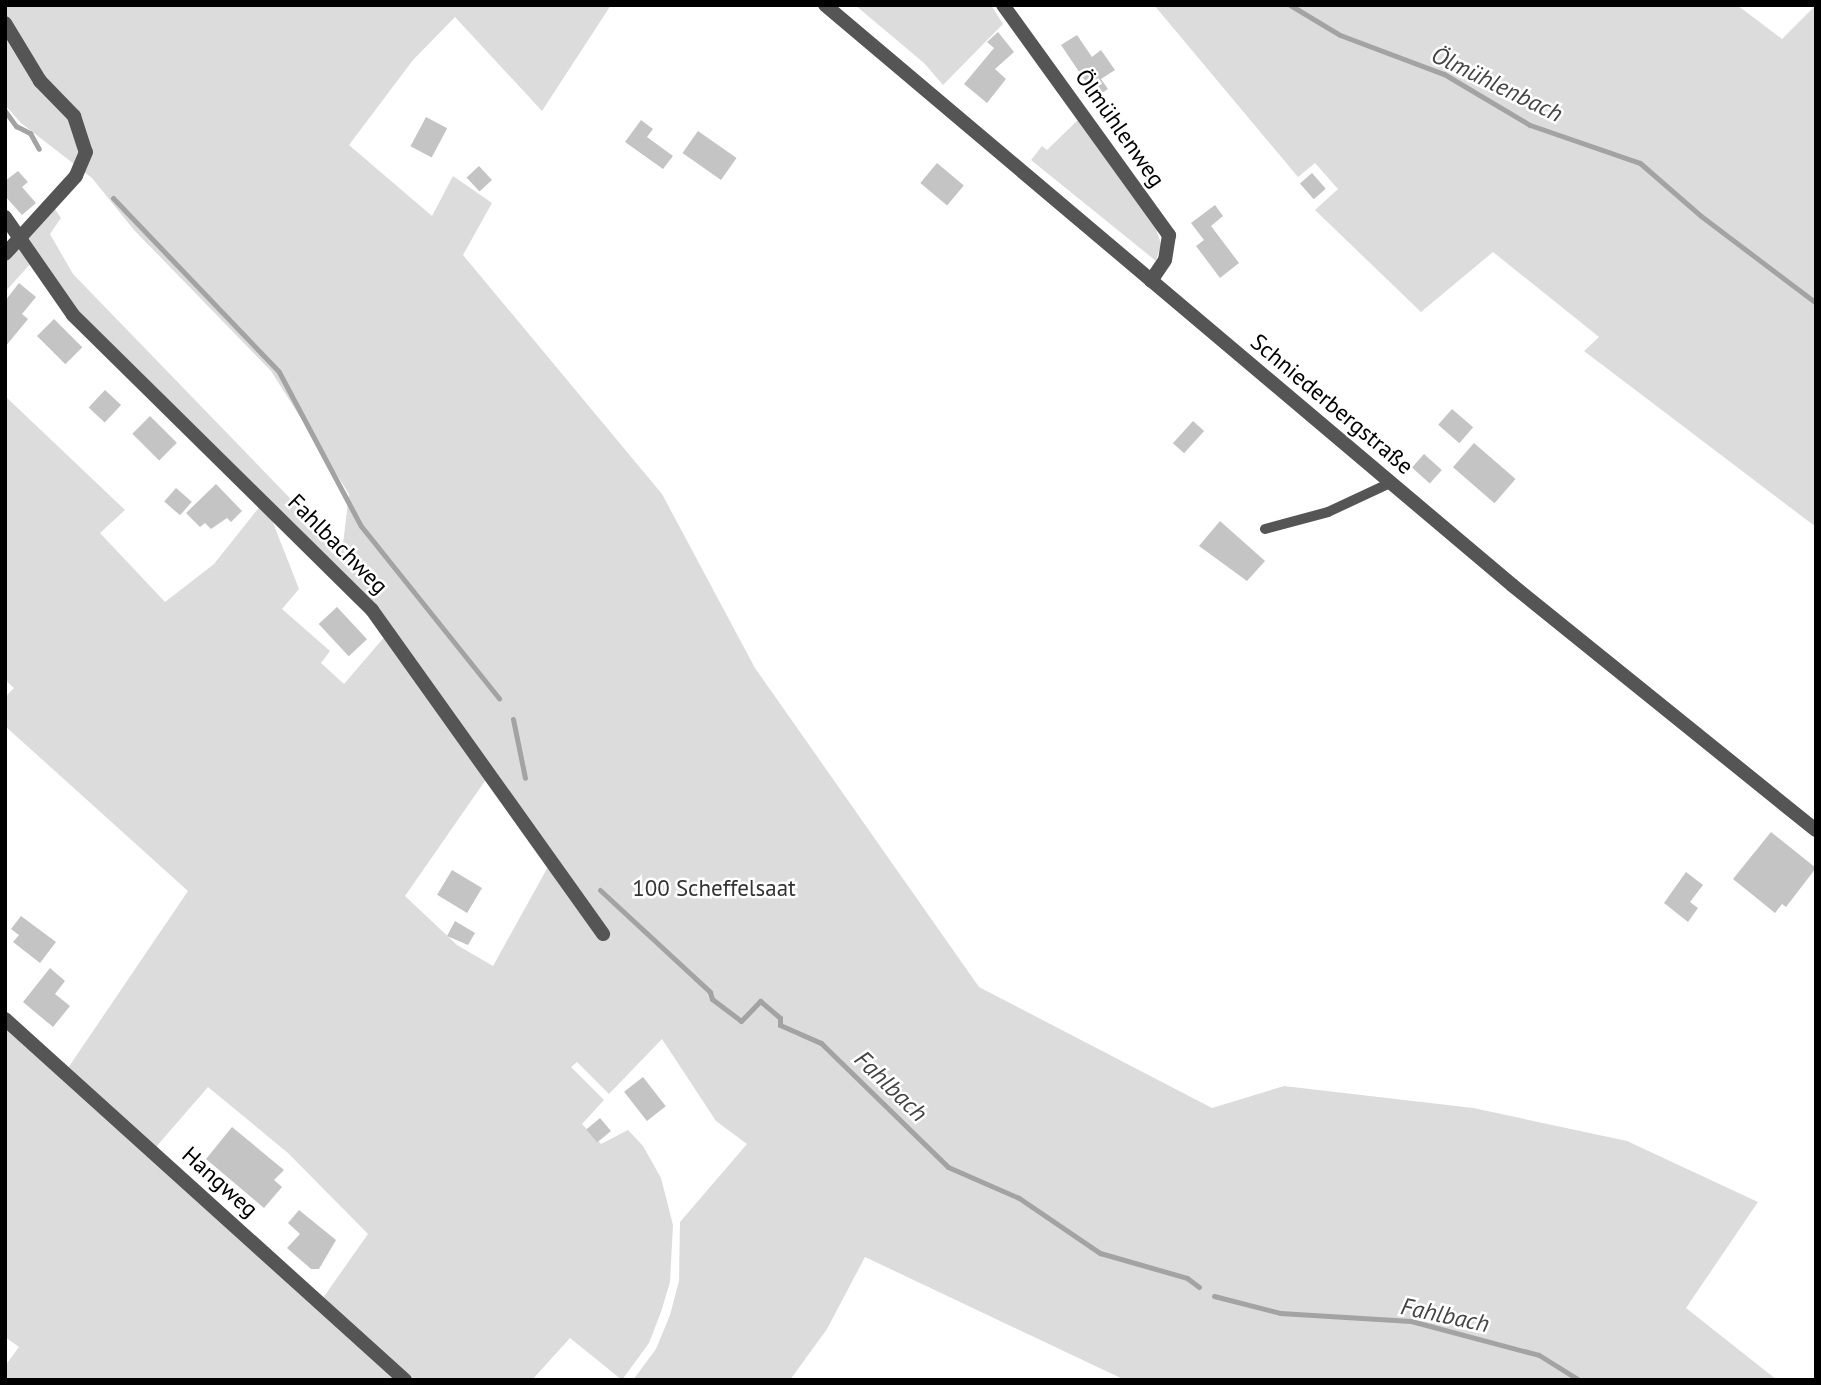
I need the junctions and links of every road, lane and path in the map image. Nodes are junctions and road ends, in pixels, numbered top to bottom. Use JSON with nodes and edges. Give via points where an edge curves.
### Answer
{"nodes":[{"id":1,"x":825,"y":5,"type":"edge"},
{"id":2,"x":1003,"y":5,"type":"edge"},
{"id":3,"x":5,"y":23,"type":"edge"},
{"id":4,"x":5,"y":217,"type":"edge"},
{"id":5,"x":20,"y":236,"type":"junction"},
{"id":6,"x":5,"y":254,"type":"edge"},
{"id":7,"x":1151,"y":281,"type":"junction"},
{"id":8,"x":1391,"y":483,"type":"junction"},
{"id":9,"x":1265,"y":529,"type":"dead end"},
{"id":10,"x":1816,"y":830,"type":"edge"},
{"id":11,"x":603,"y":934,"type":"dead end"},
{"id":12,"x":5,"y":1019,"type":"edge"},
{"id":13,"x":405,"y":1380,"type":"edge"}],
"edges":[{"from":1,"to":7,"type":"street","name":"Schniederbergstraße"},
{"from":2,"to":7,"type":"street","name":"Ölmühlenweg","via":[[1169,235],[1165,260]]},
{"from":3,"to":5,"type":"street","via":[[40,81],[74,116],[86,152],[76,176]]},
{"from":4,"to":5,"type":"street","name":"Fahlbachweg"},
{"from":5,"to":6,"type":"street"},
{"from":5,"to":11,"type":"street","name":"Fahlbachweg","via":[[73,315],[372,610]]},
{"from":7,"to":8,"type":"street","name":"Schniederbergstraße"},
{"from":8,"to":9,"type":"lane","via":[[1328,512]]},
{"from":8,"to":10,"type":"street","name":"Schniederbergstraße"},
{"from":12,"to":13,"type":"street","name":"Hangweg"}]}
